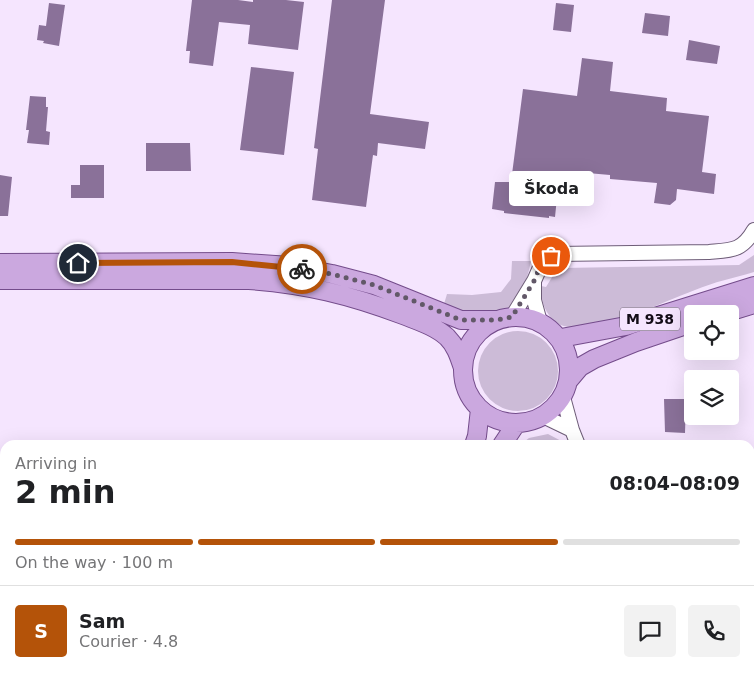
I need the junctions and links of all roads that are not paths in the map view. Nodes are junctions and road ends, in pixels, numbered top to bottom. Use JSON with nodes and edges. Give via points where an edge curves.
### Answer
{"nodes":[{"id":1,"x":754,"y":230,"type":"edge"},
{"id":2,"x":0,"y":263,"type":"edge"},
{"id":3,"x":0,"y":280,"type":"edge"},
{"id":4,"x":534,"y":281,"type":"junction"},
{"id":5,"x":754,"y":286,"type":"edge"},
{"id":6,"x":754,"y":304,"type":"edge"},
{"id":7,"x":739,"y":309,"type":"edge"},
{"id":8,"x":504,"y":318,"type":"junction"},
{"id":9,"x":540,"y":322,"type":"junction"},
{"id":10,"x":684,"y":326,"type":"edge"},
{"id":11,"x":561,"y":338,"type":"junction"},
{"id":12,"x":463,"y":368,"type":"junction"},
{"id":13,"x":566,"y":388,"type":"junction"},
{"id":14,"x":480,"y":409,"type":"junction"},
{"id":15,"x":543,"y":416,"type":"junction"},
{"id":16,"x":516,"y":424,"type":"junction"},
{"id":17,"x":572,"y":430,"type":"junction"},
{"id":18,"x":476,"y":440,"type":"edge"},
{"id":19,"x":505,"y":440,"type":"edge"},
{"id":20,"x":576,"y":440,"type":"edge"}],
"edges":[{"from":1,"to":4,"type":"street","via":[[747,242],[733,250],[556,254],[542,262]]},
{"from":2,"to":8,"type":"main road","via":[[232,262],[290,266],[374,285],[461,320]]},
{"from":3,"to":12,"type":"main road","via":[[249,280],[328,290],[369,302],[435,329],[458,353]]},
{"from":4,"to":8,"type":"street"},
{"from":4,"to":9,"type":"street","via":[[534,300]]},
{"from":5,"to":11,"type":"main road","number":"M 938","via":[[626,326]]},
{"from":6,"to":7,"type":"main road"},
{"from":8,"to":9,"type":"main road","via":[[526,317]]},
{"from":8,"to":12,"type":"main road","via":[[483,328],[473,339]]},
{"from":9,"to":11,"type":"main road"},
{"from":10,"to":13,"type":"main road","number":"M 938","via":[[594,358],[580,367]]},
{"from":11,"to":13,"type":"main road","via":[[570,366]]},
{"from":12,"to":14,"type":"main road","via":[[464,383]]},
{"from":13,"to":15,"type":"main road","via":[[554,408]]},
{"from":13,"to":17,"type":"street"},
{"from":14,"to":16,"type":"main road","via":[[490,417]]},
{"from":14,"to":18,"type":"main road"},
{"from":15,"to":16,"type":"main road"},
{"from":15,"to":17,"type":"street"},
{"from":16,"to":19,"type":"main road"},
{"from":17,"to":20,"type":"street"}]}
